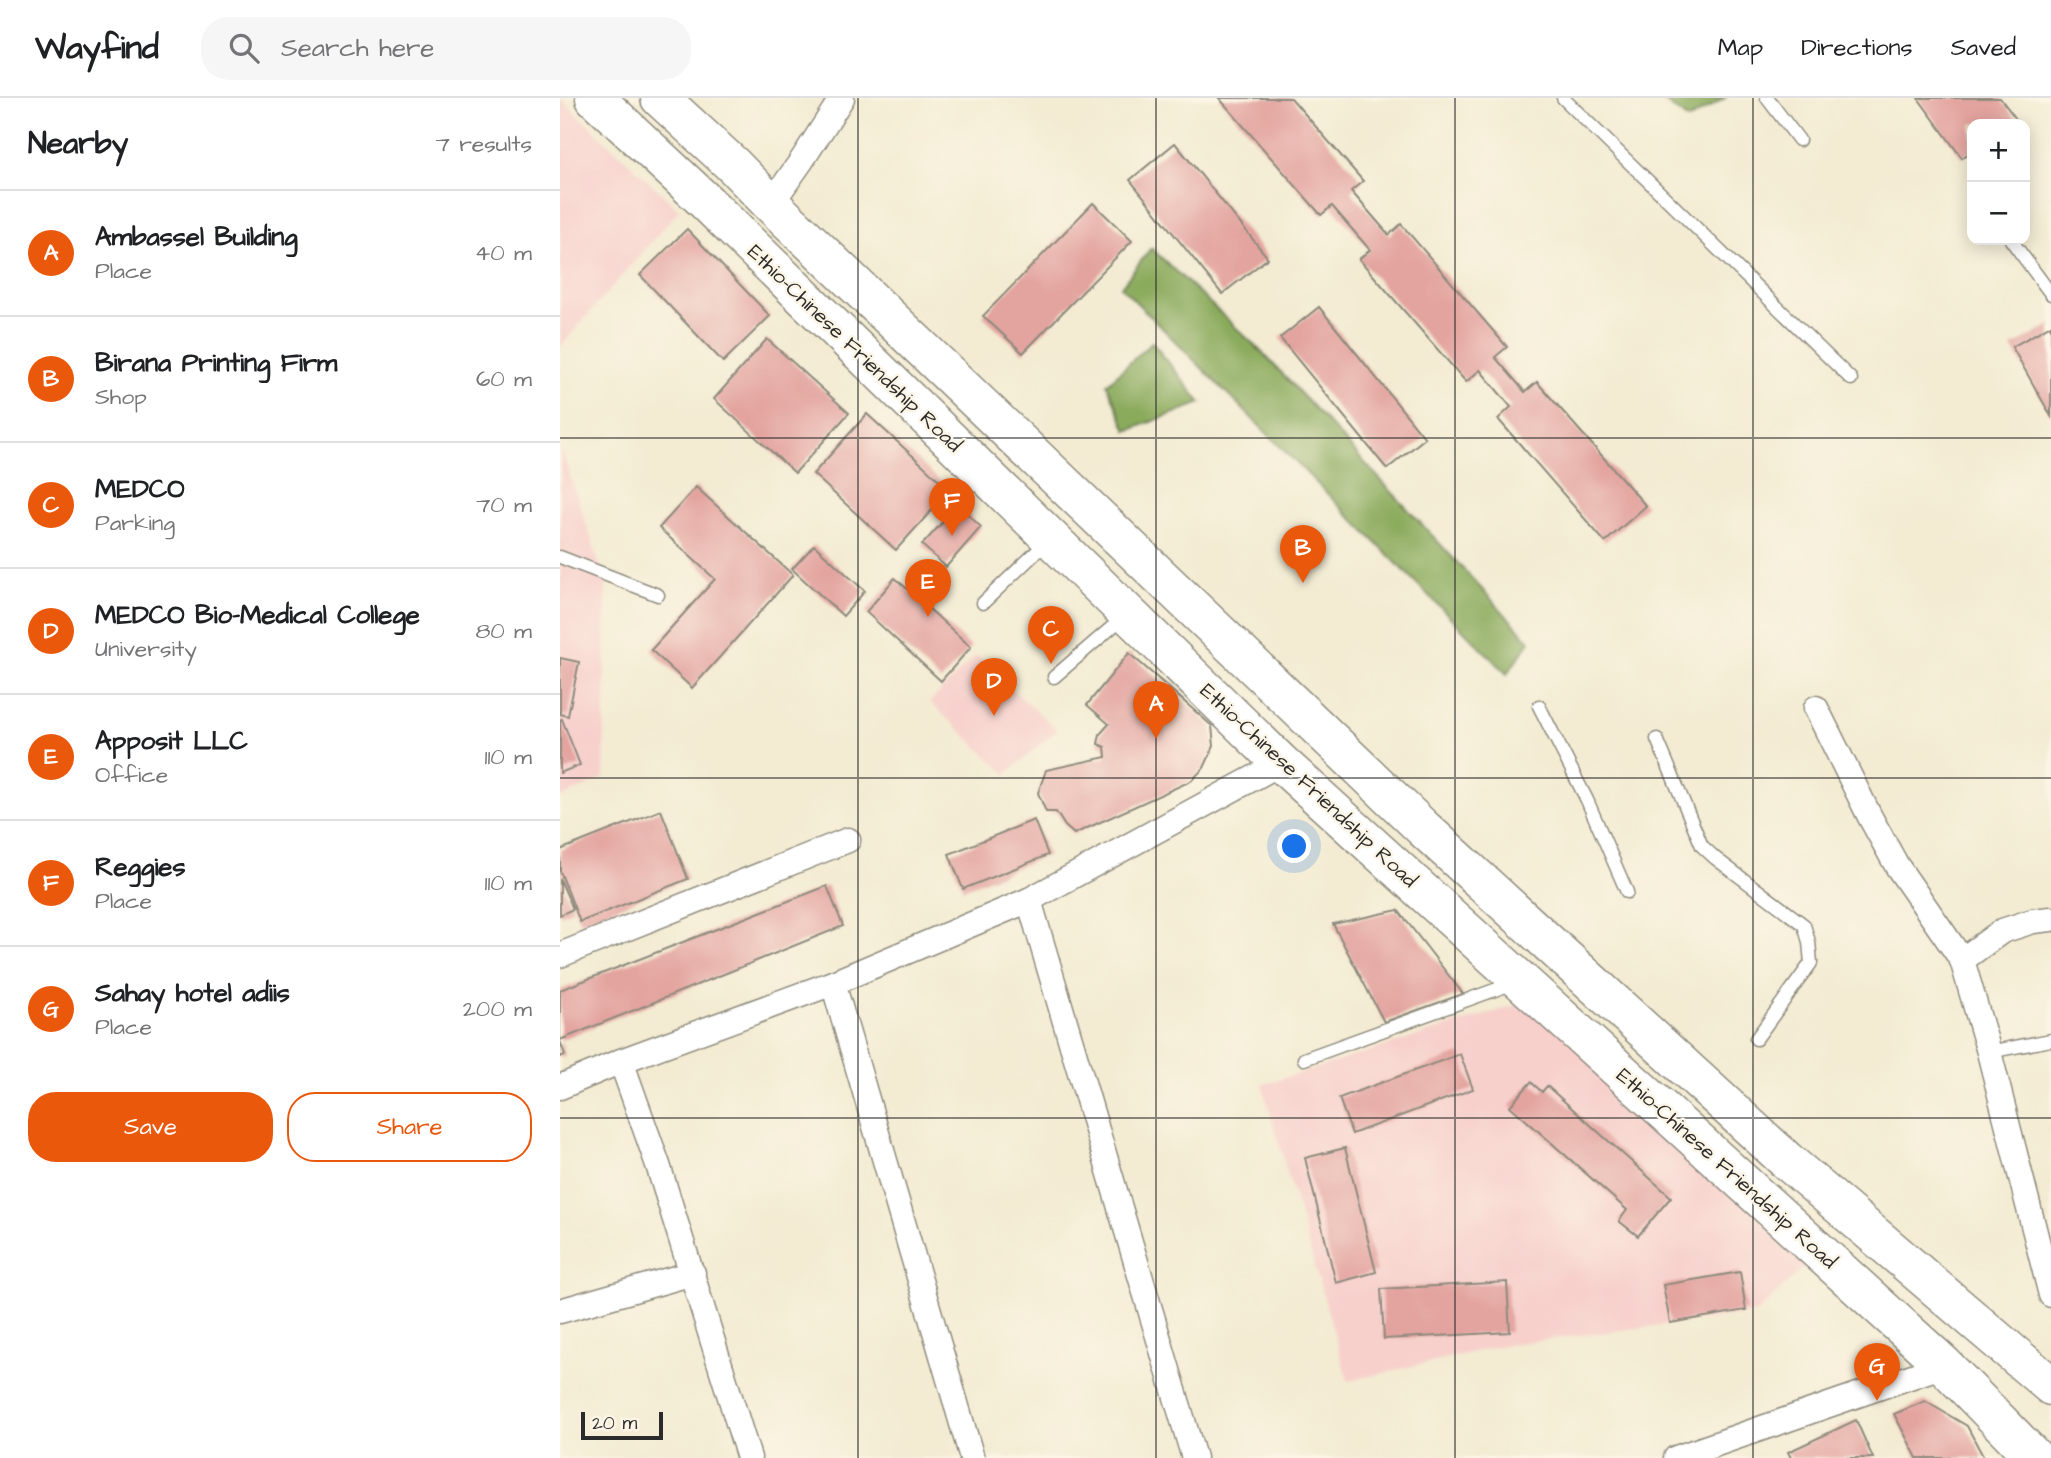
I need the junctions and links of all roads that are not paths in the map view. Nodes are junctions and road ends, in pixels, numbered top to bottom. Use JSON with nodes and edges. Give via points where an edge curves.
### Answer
{"nodes":[{"id":1,"x":595,"y":98,"type":"edge"},
{"id":2,"x":842,"y":98,"type":"edge"},
{"id":3,"x":1563,"y":98,"type":"edge"},
{"id":4,"x":1767,"y":98,"type":"edge"},
{"id":5,"x":676,"y":108,"type":"edge"},
{"id":6,"x":1799,"y":140,"type":"dead end"},
{"id":7,"x":733,"y":165,"type":"junction"},
{"id":8,"x":704,"y":200,"type":"junction"},
{"id":9,"x":771,"y":204,"type":"junction"},
{"id":10,"x":2015,"y":245,"type":"edge"},
{"id":11,"x":2051,"y":294,"type":"edge"},
{"id":12,"x":1852,"y":379,"type":"dead end"},
{"id":13,"x":1051,"y":538,"type":"junction"},
{"id":14,"x":560,"y":556,"type":"edge"},
{"id":15,"x":658,"y":595,"type":"dead end"},
{"id":16,"x":983,"y":603,"type":"dead end"},
{"id":17,"x":1128,"y":613,"type":"junction"},
{"id":18,"x":1054,"y":677,"type":"dead end"},
{"id":19,"x":1539,"y":706,"type":"dead end"},
{"id":20,"x":1816,"y":708,"type":"dead end"},
{"id":21,"x":1657,"y":739,"type":"dead end"},
{"id":22,"x":1281,"y":763,"type":"junction"},
{"id":23,"x":848,"y":840,"type":"dead end"},
{"id":24,"x":1627,"y":892,"type":"dead end"},
{"id":25,"x":1029,"y":900,"type":"junction"},
{"id":26,"x":2051,"y":919,"type":"edge"},
{"id":27,"x":560,"y":955,"type":"edge"},
{"id":28,"x":1962,"y":960,"type":"junction"},
{"id":29,"x":1521,"y":980,"type":"junction"},
{"id":30,"x":834,"y":982,"type":"junction"},
{"id":31,"x":1756,"y":1039,"type":"dead end"},
{"id":32,"x":2051,"y":1040,"type":"edge"},
{"id":33,"x":1990,"y":1052,"type":"junction"},
{"id":34,"x":1304,"y":1059,"type":"dead end"},
{"id":35,"x":621,"y":1061,"type":"junction"},
{"id":36,"x":560,"y":1087,"type":"edge"},
{"id":37,"x":693,"y":1273,"type":"junction"},
{"id":38,"x":2051,"y":1295,"type":"edge"},
{"id":39,"x":560,"y":1311,"type":"edge"},
{"id":40,"x":1944,"y":1365,"type":"junction"},
{"id":41,"x":2051,"y":1386,"type":"edge"},
{"id":42,"x":2051,"y":1442,"type":"edge"},
{"id":43,"x":749,"y":1458,"type":"edge"},
{"id":44,"x":972,"y":1458,"type":"edge"},
{"id":45,"x":1194,"y":1458,"type":"edge"},
{"id":46,"x":1676,"y":1458,"type":"edge"},
{"id":47,"x":2035,"y":1458,"type":"edge"},
{"id":48,"x":2043,"y":1458,"type":"edge"}],
"edges":[{"from":1,"to":8,"type":"main road","name":"Ethio-Chinese Friendship Road"},
{"from":2,"to":9,"type":"street"},
{"from":3,"to":12,"type":"lane"},
{"from":4,"to":6,"type":"lane"},
{"from":5,"to":7,"type":"main road"},
{"from":7,"to":8,"type":"main road"},
{"from":7,"to":9,"type":"main road"},
{"from":8,"to":13,"type":"main road","name":"Ethio-Chinese Friendship Road"},
{"from":9,"to":41,"type":"main road","via":[[1424,829],[1786,1160]]},
{"from":10,"to":11,"type":"lane"},
{"from":13,"to":16,"type":"lane"},
{"from":13,"to":17,"type":"main road","name":"Ethio-Chinese Friendship Road"},
{"from":14,"to":15,"type":"lane"},
{"from":17,"to":18,"type":"lane"},
{"from":17,"to":22,"type":"main road","name":"Ethio-Chinese Friendship Road"},
{"from":19,"to":24,"type":"lane"},
{"from":20,"to":28,"type":"street","via":[[1897,866]]},
{"from":21,"to":31,"type":"lane","via":[[1702,846],[1804,925],[1811,963]]},
{"from":22,"to":25,"type":"street"},
{"from":22,"to":29,"type":"main road","name":"Ethio-Chinese Friendship Road"},
{"from":23,"to":27,"type":"street"},
{"from":25,"to":30,"type":"street"},
{"from":25,"to":45,"type":"street"},
{"from":26,"to":28,"type":"street","via":[[2001,931]]},
{"from":28,"to":33,"type":"street"},
{"from":29,"to":34,"type":"lane"},
{"from":29,"to":40,"type":"main road","name":"Ethio-Chinese Friendship Road"},
{"from":30,"to":35,"type":"street"},
{"from":30,"to":44,"type":"street"},
{"from":32,"to":33,"type":"lane"},
{"from":33,"to":38,"type":"street"},
{"from":35,"to":36,"type":"street"},
{"from":35,"to":37,"type":"street"},
{"from":37,"to":39,"type":"street"},
{"from":37,"to":43,"type":"street"},
{"from":40,"to":46,"type":"street"},
{"from":40,"to":47,"type":"main road","name":"Ethio-Chinese Friendship Road"},
{"from":42,"to":48,"type":"main road"}]}
